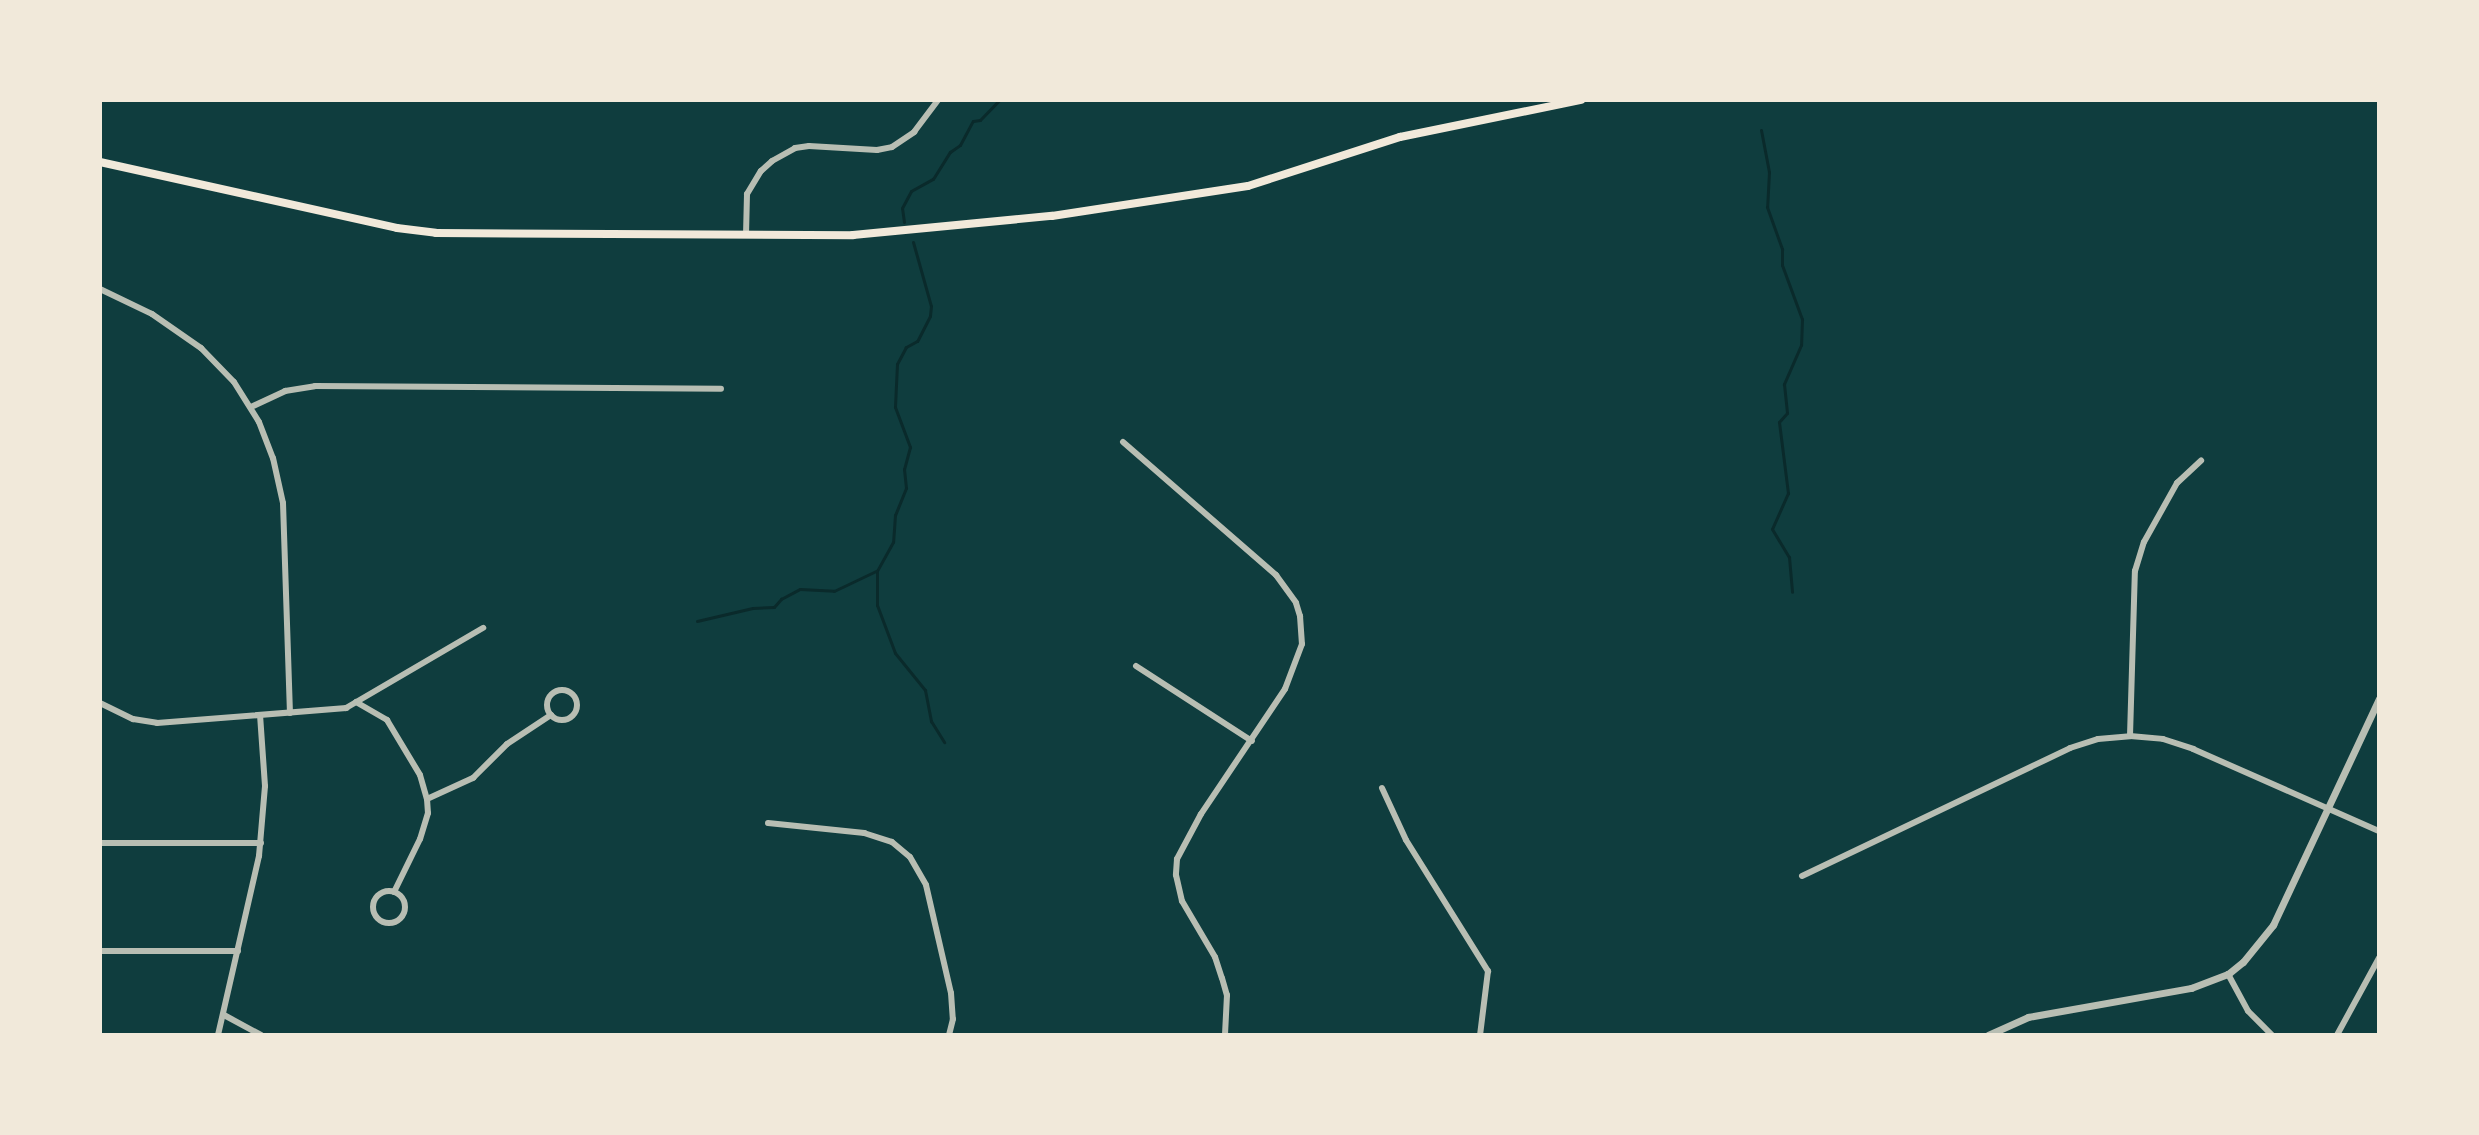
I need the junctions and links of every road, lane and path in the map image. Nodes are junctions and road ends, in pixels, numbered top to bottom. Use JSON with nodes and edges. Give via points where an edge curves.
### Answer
{"nodes":[{"id":1,"x":938,"y":100,"type":"edge"},
{"id":2,"x":1581,"y":100,"type":"edge"},
{"id":3,"x":100,"y":162,"type":"edge"},
{"id":4,"x":746,"y":235,"type":"junction"},
{"id":5,"x":100,"y":289,"type":"edge"},
{"id":6,"x":721,"y":389,"type":"dead end"},
{"id":7,"x":251,"y":407,"type":"junction"},
{"id":8,"x":1123,"y":442,"type":"dead end"},
{"id":9,"x":2201,"y":461,"type":"dead end"},
{"id":10,"x":483,"y":628,"type":"dead end"},
{"id":11,"x":1136,"y":666,"type":"dead end"},
{"id":12,"x":2379,"y":699,"type":"edge"},
{"id":13,"x":356,"y":702,"type":"junction"},
{"id":14,"x":100,"y":703,"type":"edge"},
{"id":15,"x":290,"y":713,"type":"junction"},
{"id":16,"x":260,"y":715,"type":"junction"},
{"id":17,"x":551,"y":715,"type":"junction"},
{"id":18,"x":2130,"y":736,"type":"junction"},
{"id":19,"x":1252,"y":741,"type":"junction"},
{"id":20,"x":1382,"y":788,"type":"dead end"},
{"id":21,"x":427,"y":799,"type":"junction"},
{"id":22,"x":2325,"y":807,"type":"junction"},
{"id":23,"x":768,"y":823,"type":"dead end"},
{"id":24,"x":2379,"y":831,"type":"edge"},
{"id":25,"x":100,"y":843,"type":"edge"},
{"id":26,"x":261,"y":843,"type":"junction"},
{"id":27,"x":1802,"y":876,"type":"dead end"},
{"id":28,"x":394,"y":892,"type":"junction"},
{"id":29,"x":100,"y":951,"type":"edge"},
{"id":30,"x":238,"y":951,"type":"junction"},
{"id":31,"x":2379,"y":958,"type":"edge"},
{"id":32,"x":2228,"y":974,"type":"junction"},
{"id":33,"x":224,"y":1015,"type":"junction"},
{"id":34,"x":218,"y":1035,"type":"edge"},
{"id":35,"x":261,"y":1035,"type":"edge"},
{"id":36,"x":949,"y":1035,"type":"edge"},
{"id":37,"x":1225,"y":1035,"type":"edge"},
{"id":38,"x":1480,"y":1035,"type":"edge"},
{"id":39,"x":1988,"y":1035,"type":"edge"},
{"id":40,"x":2272,"y":1035,"type":"edge"},
{"id":41,"x":2337,"y":1035,"type":"edge"}],
"edges":[{"from":1,"to":4,"type":"street","via":[[914,132],[892,147],[809,146],[772,161],[747,194]]},
{"from":2,"to":4,"type":"main road","via":[[1400,137],[1248,186],[940,230]]},
{"from":3,"to":4,"type":"main road","via":[[436,233]]},
{"from":5,"to":7,"type":"street","via":[[152,314],[201,348]]},
{"from":6,"to":7,"type":"street","via":[[315,386],[285,391]]},
{"from":7,"to":15,"type":"street","via":[[273,458],[283,503]]},
{"from":8,"to":19,"type":"street","via":[[1276,575],[1296,603],[1302,644],[1298,662]]},
{"from":9,"to":18,"type":"street","via":[[2164,504],[2135,571]]},
{"from":10,"to":13,"type":"street"},
{"from":11,"to":19,"type":"street"},
{"from":12,"to":22,"type":"street"},
{"from":13,"to":15,"type":"street","via":[[346,708]]},
{"from":13,"to":21,"type":"street","via":[[387,720],[420,775]]},
{"from":14,"to":16,"type":"street","via":[[133,719],[157,723]]},
{"from":15,"to":16,"type":"street"},
{"from":16,"to":26,"type":"street","via":[[265,765]]},
{"from":17,"to":17,"type":"street","via":[[549,697],[557,691],[571,693],[577,707],[573,716],[559,720]]},
{"from":17,"to":21,"type":"street","via":[[507,744],[473,778]]},
{"from":18,"to":22,"type":"street","via":[[2193,749]]},
{"from":18,"to":27,"type":"street","via":[[2070,748]]},
{"from":19,"to":37,"type":"street","via":[[1177,859],[1182,901],[1215,957],[1225,986]]},
{"from":20,"to":38,"type":"street","via":[[1406,840],[1488,971]]},
{"from":21,"to":28,"type":"street","via":[[420,839]]},
{"from":22,"to":24,"type":"street"},
{"from":22,"to":32,"type":"street","via":[[2273,925],[2255,952]]},
{"from":23,"to":36,"type":"street","via":[[864,833],[892,842],[910,857],[926,885],[951,993]]},
{"from":25,"to":26,"type":"street"},
{"from":26,"to":30,"type":"street"},
{"from":28,"to":28,"type":"street","via":[[383,892],[373,904],[382,922],[397,921],[404,913],[402,898]]},
{"from":29,"to":30,"type":"street"},
{"from":30,"to":33,"type":"street"},
{"from":31,"to":41,"type":"street"},
{"from":32,"to":39,"type":"street","via":[[2191,988],[2028,1017]]},
{"from":32,"to":40,"type":"street","via":[[2248,1011]]},
{"from":33,"to":34,"type":"street"},
{"from":33,"to":35,"type":"street"}]}
